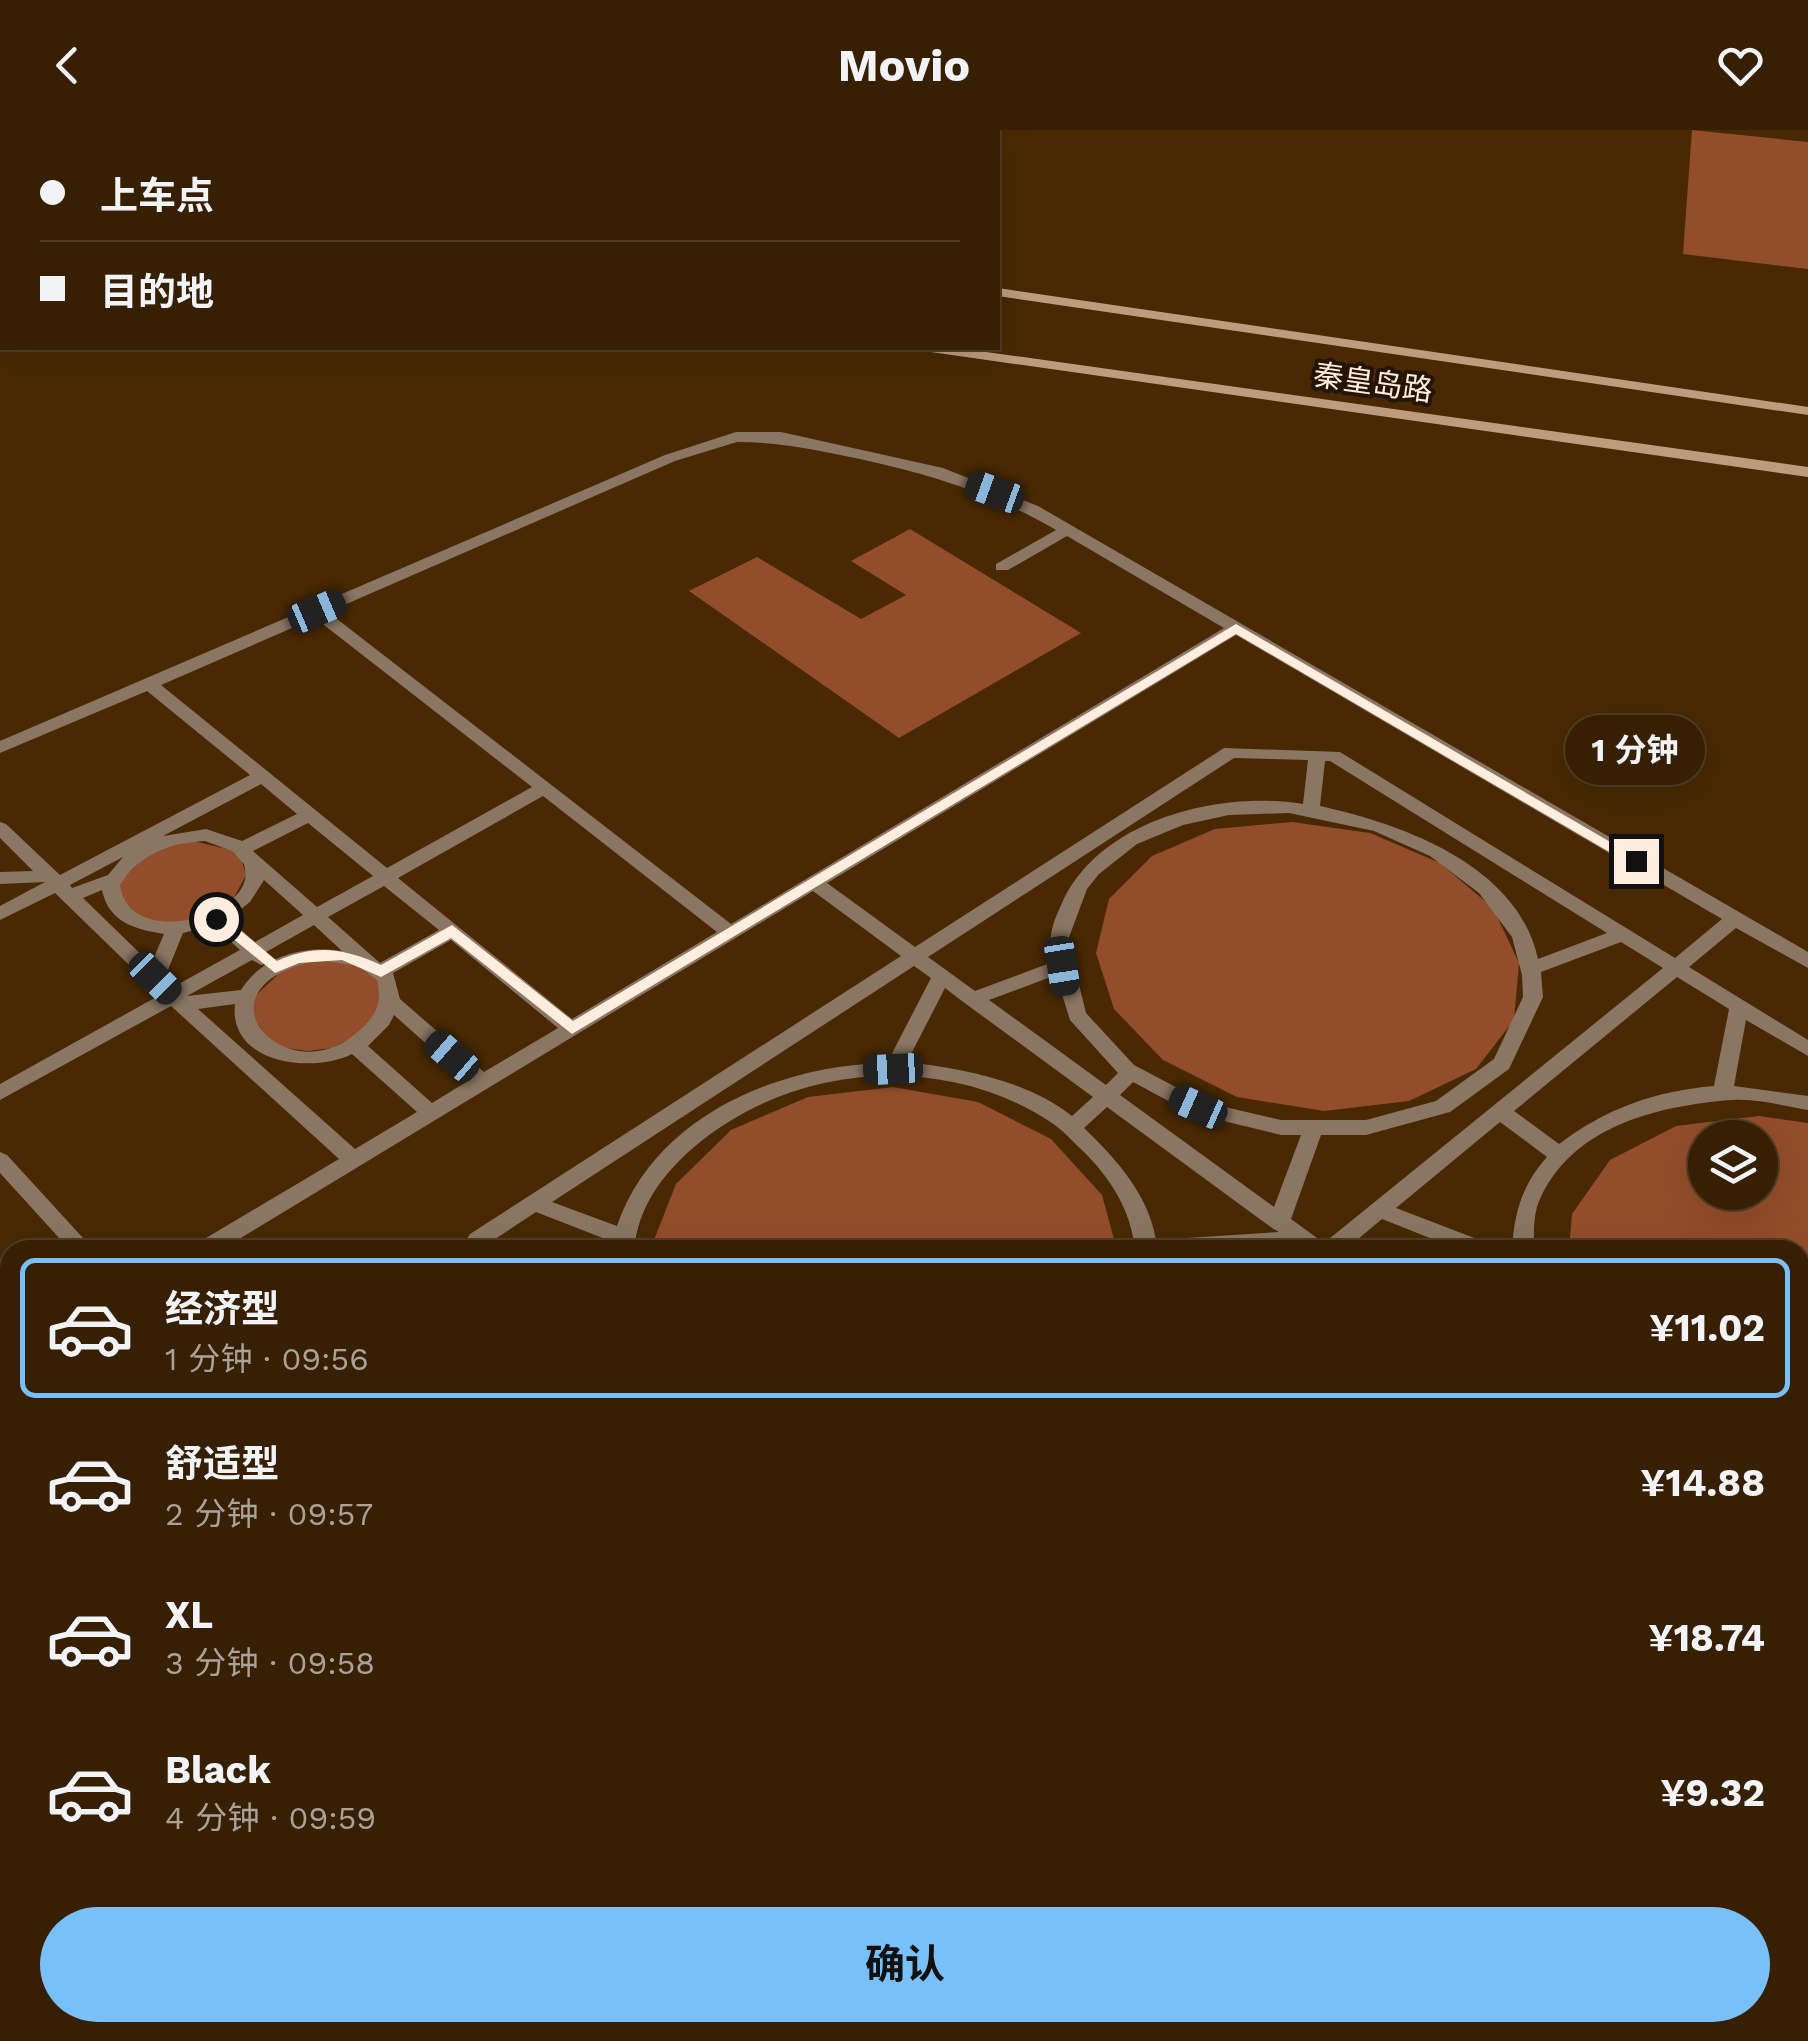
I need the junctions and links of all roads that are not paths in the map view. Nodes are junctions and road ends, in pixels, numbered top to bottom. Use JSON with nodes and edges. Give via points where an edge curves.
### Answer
{"nodes":[{"id":1,"x":1000,"y":292,"type":"edge"},
{"id":2,"x":945,"y":350,"type":"edge"},
{"id":3,"x":1808,"y":411,"type":"edge"},
{"id":4,"x":1808,"y":472,"type":"edge"},
{"id":5,"x":1068,"y":530,"type":"junction"},
{"id":6,"x":1002,"y":567,"type":"dead end"},
{"id":7,"x":317,"y":611,"type":"junction"},
{"id":8,"x":1236,"y":628,"type":"junction"},
{"id":9,"x":150,"y":684,"type":"junction"},
{"id":10,"x":0,"y":748,"type":"edge"},
{"id":11,"x":1318,"y":755,"type":"junction"},
{"id":12,"x":262,"y":776,"type":"junction"},
{"id":13,"x":544,"y":788,"type":"junction"},
{"id":14,"x":1311,"y":810,"type":"junction"},
{"id":15,"x":193,"y":812,"type":"junction"},
{"id":16,"x":310,"y":815,"type":"junction"},
{"id":17,"x":3,"y":836,"type":"edge"},
{"id":18,"x":1470,"y":840,"type":"junction"},
{"id":19,"x":1087,"y":844,"type":"junction"},
{"id":20,"x":138,"y":847,"type":"junction"},
{"id":21,"x":241,"y":849,"type":"junction"},
{"id":22,"x":1108,"y":856,"type":"junction"},
{"id":23,"x":1444,"y":856,"type":"junction"},
{"id":24,"x":385,"y":876,"type":"junction"},
{"id":25,"x":0,"y":878,"type":"edge"},
{"id":26,"x":114,"y":879,"type":"junction"},
{"id":27,"x":814,"y":882,"type":"junction"},
{"id":28,"x":60,"y":884,"type":"junction"},
{"id":29,"x":118,"y":910,"type":"junction"},
{"id":30,"x":0,"y":914,"type":"edge"},
{"id":31,"x":316,"y":915,"type":"junction"},
{"id":32,"x":216,"y":919,"type":"junction"},
{"id":33,"x":1735,"y":919,"type":"junction"},
{"id":34,"x":100,"y":924,"type":"junction"},
{"id":35,"x":175,"y":930,"type":"junction"},
{"id":36,"x":452,"y":930,"type":"junction"},
{"id":37,"x":730,"y":933,"type":"junction"},
{"id":38,"x":1622,"y":935,"type":"junction"},
{"id":39,"x":252,"y":951,"type":"junction"},
{"id":40,"x":915,"y":956,"type":"junction"},
{"id":41,"x":1808,"y":962,"type":"edge"},
{"id":42,"x":373,"y":966,"type":"junction"},
{"id":43,"x":1062,"y":966,"type":"junction"},
{"id":44,"x":275,"y":968,"type":"junction"},
{"id":45,"x":1675,"y":968,"type":"junction"},
{"id":46,"x":1530,"y":969,"type":"junction"},
{"id":47,"x":942,"y":976,"type":"junction"},
{"id":48,"x":155,"y":978,"type":"junction"},
{"id":49,"x":246,"y":996,"type":"junction"},
{"id":50,"x":972,"y":998,"type":"junction"},
{"id":51,"x":177,"y":1000,"type":"junction"},
{"id":52,"x":392,"y":1003,"type":"junction"},
{"id":53,"x":1738,"y":1006,"type":"junction"},
{"id":54,"x":572,"y":1028,"type":"junction"},
{"id":55,"x":257,"y":1042,"type":"junction"},
{"id":56,"x":355,"y":1045,"type":"junction"},
{"id":57,"x":1808,"y":1049,"type":"edge"},
{"id":58,"x":238,"y":1056,"type":"junction"},
{"id":59,"x":893,"y":1069,"type":"junction"},
{"id":60,"x":1132,"y":1072,"type":"junction"},
{"id":61,"x":482,"y":1082,"type":"junction"},
{"id":62,"x":0,"y":1092,"type":"edge"},
{"id":63,"x":1105,"y":1094,"type":"junction"},
{"id":64,"x":1722,"y":1095,"type":"junction"},
{"id":65,"x":1808,"y":1103,"type":"edge"},
{"id":66,"x":1500,"y":1111,"type":"junction"},
{"id":67,"x":676,"y":1112,"type":"junction"},
{"id":68,"x":431,"y":1113,"type":"junction"},
{"id":69,"x":696,"y":1128,"type":"junction"},
{"id":70,"x":1071,"y":1129,"type":"junction"},
{"id":71,"x":1312,"y":1132,"type":"junction"},
{"id":72,"x":1559,"y":1155,"type":"junction"},
{"id":73,"x":0,"y":1160,"type":"edge"},
{"id":74,"x":353,"y":1160,"type":"junction"},
{"id":75,"x":534,"y":1203,"type":"junction"},
{"id":76,"x":1379,"y":1210,"type":"junction"},
{"id":77,"x":1279,"y":1222,"type":"junction"},
{"id":78,"x":74,"y":1240,"type":"edge"},
{"id":79,"x":221,"y":1240,"type":"edge"},
{"id":80,"x":477,"y":1240,"type":"edge"},
{"id":81,"x":616,"y":1240,"type":"edge"},
{"id":82,"x":624,"y":1240,"type":"edge"},
{"id":83,"x":1146,"y":1240,"type":"edge"},
{"id":84,"x":1304,"y":1240,"type":"edge"},
{"id":85,"x":1342,"y":1240,"type":"edge"},
{"id":86,"x":1456,"y":1240,"type":"edge"},
{"id":87,"x":1523,"y":1240,"type":"edge"}],
"edges":[{"from":1,"to":3,"type":"street","name":"秦皇岛路"},
{"from":2,"to":4,"type":"street","name":"秦皇岛路"},
{"from":5,"to":6,"type":"street"},
{"from":5,"to":7,"type":"street","via":[[943,473],[781,437],[736,436],[670,458]]},
{"from":5,"to":8,"type":"street"},
{"from":7,"to":9,"type":"street"},
{"from":7,"to":13,"type":"street"},
{"from":8,"to":27,"type":"street"},
{"from":8,"to":33,"type":"street"},
{"from":9,"to":10,"type":"street"},
{"from":9,"to":12,"type":"street"},
{"from":11,"to":14,"type":"street"},
{"from":11,"to":18,"type":"street","via":[[1334,756]]},
{"from":11,"to":19,"type":"street","via":[[1230,752]]},
{"from":12,"to":15,"type":"street"},
{"from":12,"to":16,"type":"street"},
{"from":13,"to":24,"type":"street"},
{"from":13,"to":37,"type":"street"},
{"from":14,"to":22,"type":"street","via":[[1220,810],[1159,826]]},
{"from":14,"to":23,"type":"street","via":[[1358,818]]},
{"from":15,"to":20,"type":"street"},
{"from":15,"to":21,"type":"street"},
{"from":16,"to":21,"type":"street"},
{"from":16,"to":24,"type":"street"},
{"from":17,"to":28,"type":"street"},
{"from":18,"to":23,"type":"street"},
{"from":18,"to":38,"type":"street"},
{"from":19,"to":22,"type":"street"},
{"from":19,"to":40,"type":"street"},
{"from":20,"to":21,"type":"street","via":[[185,836]]},
{"from":20,"to":26,"type":"street"},
{"from":20,"to":28,"type":"street"},
{"from":21,"to":31,"type":"street"},
{"from":21,"to":32,"type":"street","via":[[256,875],[252,890]]},
{"from":22,"to":43,"type":"street","via":[[1073,895],[1058,942]]},
{"from":23,"to":46,"type":"street","via":[[1487,886],[1524,938]]},
{"from":24,"to":31,"type":"street"},
{"from":24,"to":36,"type":"street"},
{"from":25,"to":28,"type":"street"},
{"from":26,"to":28,"type":"street"},
{"from":26,"to":29,"type":"street"},
{"from":27,"to":37,"type":"street"},
{"from":27,"to":40,"type":"street"},
{"from":28,"to":30,"type":"street"},
{"from":28,"to":34,"type":"street"},
{"from":29,"to":34,"type":"street"},
{"from":29,"to":35,"type":"street","via":[[132,922]]},
{"from":31,"to":39,"type":"street"},
{"from":31,"to":42,"type":"street"},
{"from":32,"to":35,"type":"street"},
{"from":32,"to":39,"type":"street"},
{"from":33,"to":41,"type":"street"},
{"from":33,"to":45,"type":"street"},
{"from":34,"to":48,"type":"street"},
{"from":35,"to":48,"type":"street"},
{"from":36,"to":42,"type":"street"},
{"from":36,"to":54,"type":"street"},
{"from":37,"to":54,"type":"street"},
{"from":38,"to":45,"type":"street"},
{"from":38,"to":46,"type":"street"},
{"from":39,"to":44,"type":"street"},
{"from":39,"to":51,"type":"street"},
{"from":40,"to":47,"type":"street"},
{"from":40,"to":67,"type":"street"},
{"from":42,"to":44,"type":"street","via":[[344,954],[320,954]]},
{"from":42,"to":52,"type":"street","via":[[390,986]]},
{"from":43,"to":50,"type":"street"},
{"from":43,"to":60,"type":"street","via":[[1066,992],[1096,1042]]},
{"from":44,"to":49,"type":"street"},
{"from":45,"to":53,"type":"street"},
{"from":45,"to":66,"type":"street"},
{"from":46,"to":71,"type":"street","via":[[1534,995],[1515,1049],[1468,1094],[1397,1124]]},
{"from":47,"to":50,"type":"street"},
{"from":47,"to":59,"type":"street"},
{"from":48,"to":51,"type":"street"},
{"from":49,"to":51,"type":"street"},
{"from":49,"to":55,"type":"street","via":[[246,1030]]},
{"from":50,"to":63,"type":"street"},
{"from":51,"to":58,"type":"street"},
{"from":51,"to":62,"type":"street"},
{"from":52,"to":56,"type":"street","via":[[385,1020]]},
{"from":52,"to":61,"type":"street"},
{"from":53,"to":57,"type":"street"},
{"from":53,"to":64,"type":"street"},
{"from":54,"to":61,"type":"street"},
{"from":55,"to":56,"type":"street","via":[[299,1058]]},
{"from":55,"to":58,"type":"street"},
{"from":56,"to":68,"type":"street"},
{"from":58,"to":74,"type":"street"},
{"from":59,"to":69,"type":"street","via":[[830,1072],[758,1093]]},
{"from":59,"to":70,"type":"street","via":[[982,1082]]},
{"from":60,"to":63,"type":"street"},
{"from":60,"to":71,"type":"street","via":[[1224,1118]]},
{"from":61,"to":68,"type":"street"},
{"from":63,"to":70,"type":"street"},
{"from":63,"to":77,"type":"street"},
{"from":64,"to":65,"type":"street"},
{"from":64,"to":72,"type":"street","via":[[1676,1097],[1610,1118]]},
{"from":66,"to":72,"type":"street"},
{"from":66,"to":76,"type":"street"},
{"from":67,"to":69,"type":"street"},
{"from":67,"to":75,"type":"street"},
{"from":68,"to":74,"type":"street"},
{"from":69,"to":82,"type":"street","via":[[649,1178]]},
{"from":70,"to":83,"type":"street","via":[[1113,1167]]},
{"from":71,"to":77,"type":"street"},
{"from":72,"to":87,"type":"street","via":[[1528,1205]]},
{"from":73,"to":78,"type":"street"},
{"from":74,"to":79,"type":"street"},
{"from":75,"to":80,"type":"street"},
{"from":75,"to":81,"type":"street"},
{"from":76,"to":85,"type":"street"},
{"from":76,"to":86,"type":"street"},
{"from":77,"to":84,"type":"street"}]}
